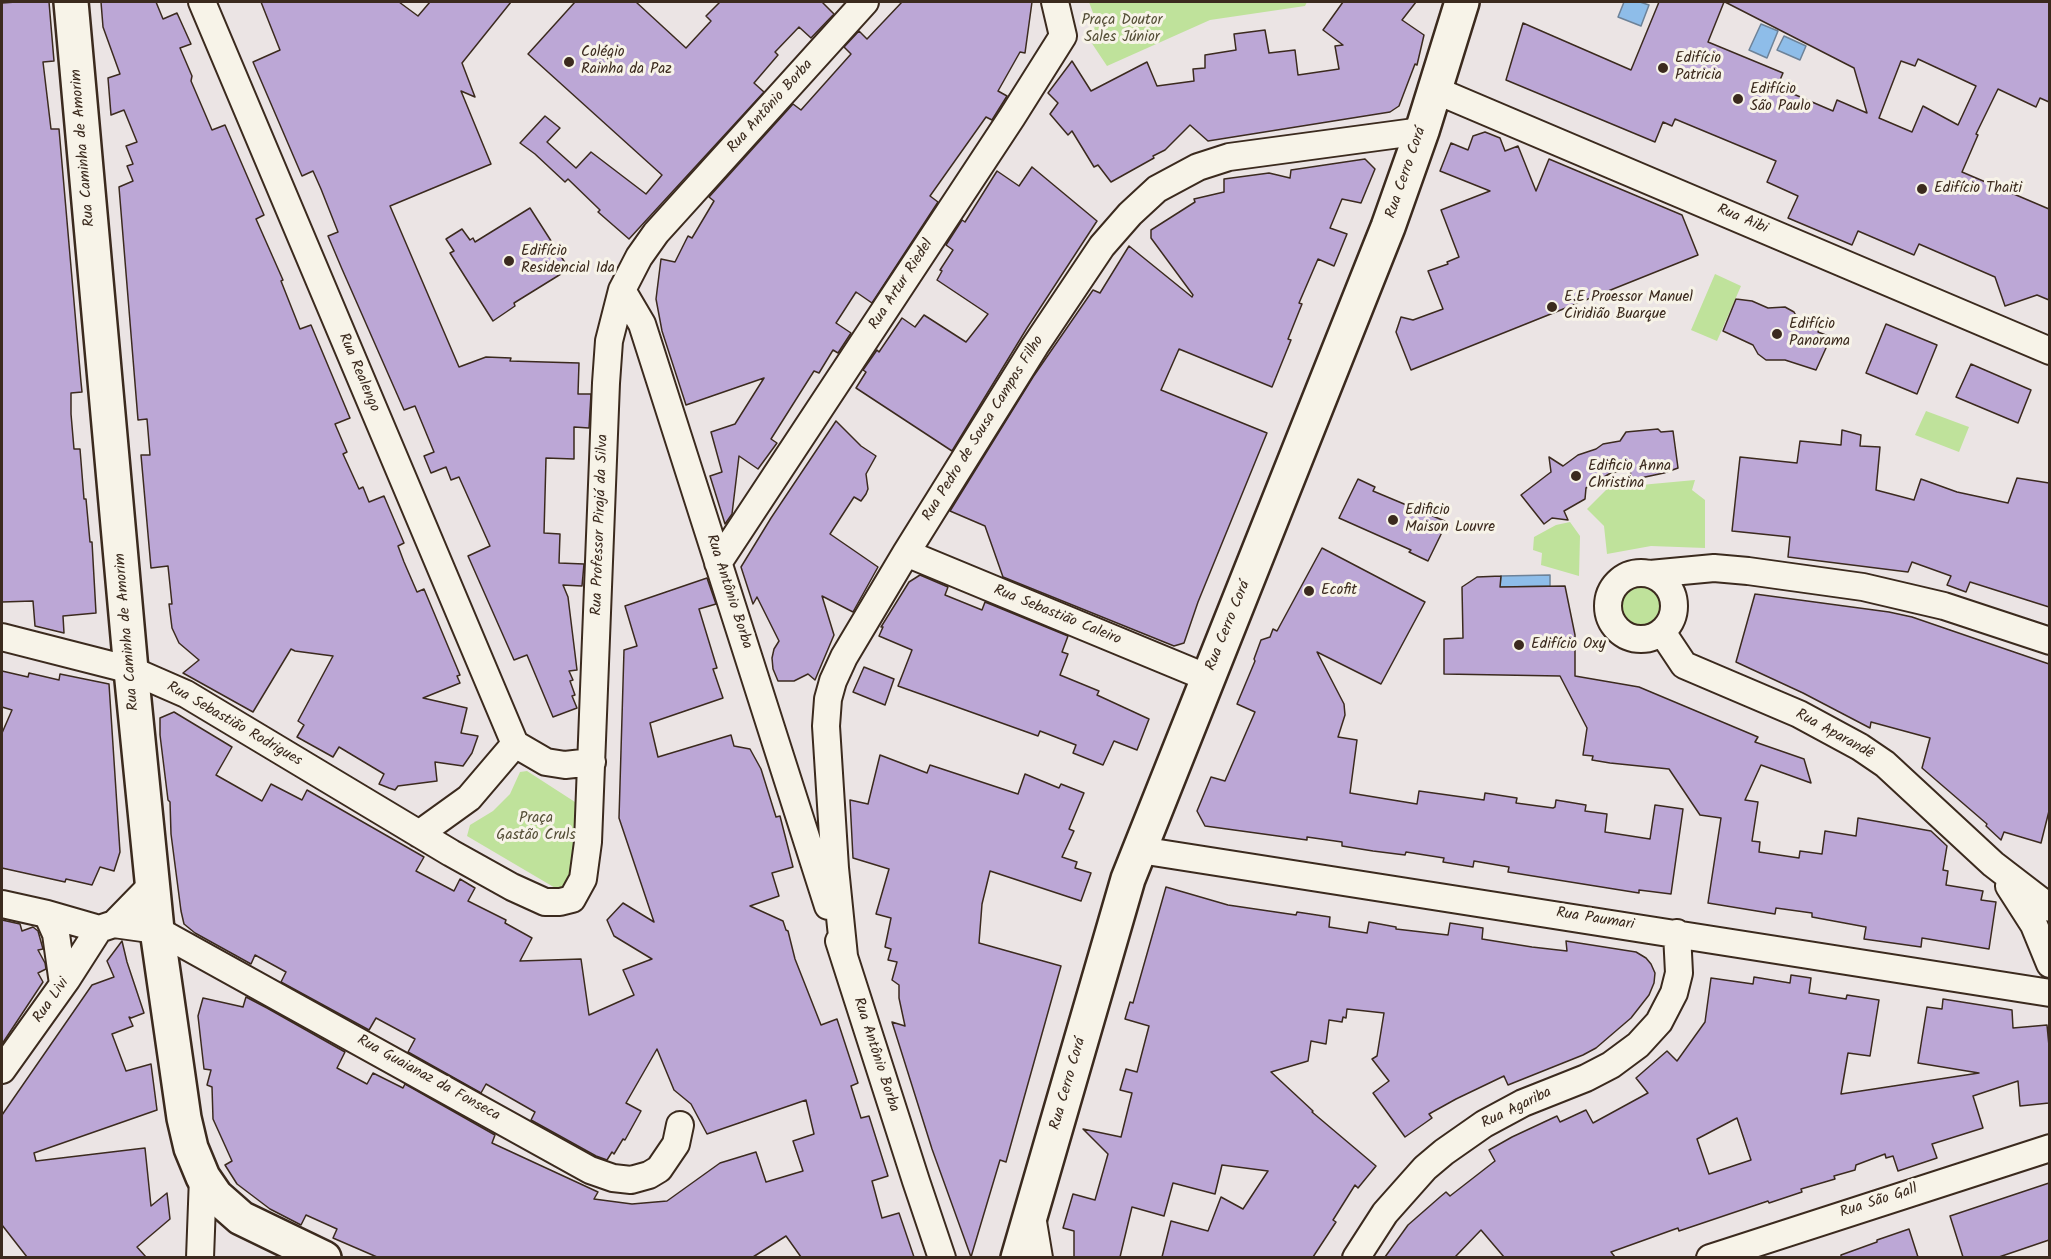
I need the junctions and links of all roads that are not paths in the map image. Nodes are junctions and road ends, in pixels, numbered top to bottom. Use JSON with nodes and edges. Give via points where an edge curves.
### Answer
{"nodes":[{"id":1,"x":71,"y":2,"type":"edge"},
{"id":2,"x":202,"y":2,"type":"edge"},
{"id":3,"x":865,"y":2,"type":"edge"},
{"id":4,"x":1055,"y":2,"type":"edge"},
{"id":5,"x":1462,"y":2,"type":"edge"},
{"id":6,"x":1435,"y":90,"type":"junction"},
{"id":7,"x":1422,"y":131,"type":"junction"},
{"id":8,"x":622,"y":290,"type":"junction"},
{"id":9,"x":2049,"y":351,"type":"edge"},
{"id":10,"x":906,"y":553,"type":"junction"},
{"id":11,"x":718,"y":563,"type":"junction"},
{"id":12,"x":1714,"y":568,"type":"junction"},
{"id":13,"x":1650,"y":574,"type":"junction"},
{"id":14,"x":1673,"y":597,"type":"junction"},
{"id":15,"x":1662,"y":632,"type":"junction"},
{"id":16,"x":2,"y":637,"type":"edge"},
{"id":17,"x":2049,"y":641,"type":"edge"},
{"id":18,"x":131,"y":670,"type":"junction"},
{"id":19,"x":1208,"y":678,"type":"junction"},
{"id":20,"x":515,"y":744,"type":"junction"},
{"id":21,"x":592,"y":762,"type":"junction"},
{"id":22,"x":419,"y":834,"type":"junction"},
{"id":23,"x":1140,"y":850,"type":"junction"},
{"id":24,"x":1994,"y":864,"type":"junction"},
{"id":25,"x":153,"y":884,"type":"junction"},
{"id":26,"x":2,"y":904,"type":"edge"},
{"id":27,"x":2049,"y":908,"type":"edge"},
{"id":28,"x":47,"y":914,"type":"junction"},
{"id":29,"x":107,"y":927,"type":"junction"},
{"id":30,"x":157,"y":930,"type":"junction"},
{"id":31,"x":1677,"y":933,"type":"junction"},
{"id":32,"x":1706,"y":938,"type":"junction"},
{"id":33,"x":2042,"y":940,"type":"junction"},
{"id":34,"x":844,"y":956,"type":"junction"},
{"id":35,"x":2049,"y":964,"type":"edge"},
{"id":36,"x":1679,"y":973,"type":"junction"},
{"id":37,"x":63,"y":984,"type":"junction"},
{"id":38,"x":2038,"y":991,"type":"edge"},
{"id":39,"x":2,"y":1070,"type":"edge"},
{"id":40,"x":680,"y":1125,"type":"dead end"},
{"id":41,"x":2049,"y":1148,"type":"edge"},
{"id":42,"x":203,"y":1177,"type":"junction"},
{"id":43,"x":1032,"y":1211,"type":"junction"},
{"id":44,"x":200,"y":1257,"type":"edge"},
{"id":45,"x":324,"y":1257,"type":"edge"},
{"id":46,"x":942,"y":1257,"type":"edge"},
{"id":47,"x":1018,"y":1257,"type":"edge"},
{"id":48,"x":1039,"y":1257,"type":"edge"},
{"id":49,"x":1356,"y":1257,"type":"edge"},
{"id":50,"x":1710,"y":1257,"type":"edge"}],
"edges":[{"from":1,"to":18,"type":"main road","name":"Rua Caminha de Amorim"},
{"from":2,"to":20,"type":"street","name":"Rua Realengo"},
{"from":3,"to":8,"type":"street","name":"Rua Antônio Borba","via":[[656,233]]},
{"from":4,"to":11,"type":"street","name":"Rua Artur Riedel","via":[[1063,36]]},
{"from":5,"to":6,"type":"main road","name":"Rua Cerro Corá"},
{"from":6,"to":7,"type":"main road","name":"Rua Cerro Corá"},
{"from":6,"to":9,"type":"street","name":"Rua Aibi"},
{"from":7,"to":10,"type":"street","name":"Rua Pedro de Sousa Campos Filho","via":[[1229,157],[1198,167],[1157,189],[1102,246]]},
{"from":7,"to":19,"type":"main road","name":"Rua Cerro Corá","via":[[1384,237]]},
{"from":8,"to":11,"type":"street","name":"Rua Antônio Borba","via":[[642,324]]},
{"from":8,"to":21,"type":"street","name":"Rua Professor Pirajá da Silva","via":[[609,341],[606,383]]},
{"from":10,"to":19,"type":"street","name":"Rua Sebastião Caleiro"},
{"from":10,"to":34,"type":"street","name":"Rua Pedro de Sousa Campos Filho","via":[[844,657],[828,699],[827,749]]},
{"from":11,"to":34,"type":"street","name":"Rua Antônio Borba"},
{"from":12,"to":13,"type":"street"},
{"from":12,"to":14,"type":"street"},
{"from":12,"to":17,"type":"street","via":[[1814,579],[1901,595]]},
{"from":13,"to":14,"type":"street","via":[[1669,587]]},
{"from":13,"to":15,"type":"street","via":[[1629,575],[1614,588],[1608,608],[1610,618],[1633,638],[1653,637]]},
{"from":14,"to":15,"type":"street","via":[[1673,616]]},
{"from":15,"to":24,"type":"street","name":"Rua Aparandê","via":[[1684,665],[1799,714],[1885,764]]},
{"from":16,"to":18,"type":"street","name":"Rua Sebastião Rodrigues"},
{"from":18,"to":22,"type":"street","name":"Rua Sebastião Rodrigues","via":[[186,694]]},
{"from":18,"to":25,"type":"main road","name":"Rua Caminha de Amorim"},
{"from":19,"to":23,"type":"main road","name":"Rua Cerro Corá"},
{"from":20,"to":21,"type":"street","via":[[546,762]]},
{"from":20,"to":22,"type":"street","via":[[469,798]]},
{"from":21,"to":22,"type":"street","via":[[586,862],[583,879],[572,898],[552,903],[537,899]]},
{"from":23,"to":31,"type":"street","name":"Rua Paumari"},
{"from":23,"to":43,"type":"main road","name":"Rua Cerro Corá","via":[[1128,879]]},
{"from":24,"to":27,"type":"street","name":"Rua Aparandê"},
{"from":24,"to":33,"type":"street","name":"Rua Aparandê"},
{"from":25,"to":29,"type":"street","name":"Rua Livi"},
{"from":25,"to":30,"type":"main road","name":"Rua Caminha de Amorim"},
{"from":26,"to":28,"type":"street"},
{"from":28,"to":29,"type":"street"},
{"from":28,"to":37,"type":"street","via":[[56,934]]},
{"from":29,"to":30,"type":"street"},
{"from":29,"to":37,"type":"street","name":"Rua Livi"},
{"from":30,"to":40,"type":"street","name":"Rua Guaianaz da Fonseca","via":[[590,1170],[631,1180],[649,1175],[660,1168],[676,1144]]},
{"from":30,"to":42,"type":"main road","name":"Rua Caminha de Amorim","via":[[184,1118]]},
{"from":31,"to":32,"type":"street","name":"Rua Paumari"},
{"from":31,"to":36,"type":"street","name":"Rua Agariba"},
{"from":32,"to":36,"type":"street","name":"Rua Agariba"},
{"from":32,"to":38,"type":"street","name":"Rua Paumari"},
{"from":33,"to":35,"type":"street","name":"Rua Aparandê"},
{"from":33,"to":38,"type":"street"},
{"from":34,"to":46,"type":"street","name":"Rua Antônio Borba"},
{"from":36,"to":49,"type":"street","name":"Rua Agariba","via":[[1659,1022],[1638,1046],[1586,1078],[1484,1124],[1444,1152],[1384,1213]]},
{"from":37,"to":39,"type":"street","name":"Rua Livi"},
{"from":41,"to":50,"type":"street","name":"Rua São Gall"},
{"from":42,"to":44,"type":"street","name":"Rua Caminha de Amorim"},
{"from":42,"to":45,"type":"main road","via":[[216,1196],[241,1218]]},
{"from":43,"to":47,"type":"main road","name":"Rua Cerro Corá"},
{"from":43,"to":48,"type":"street"}]}
